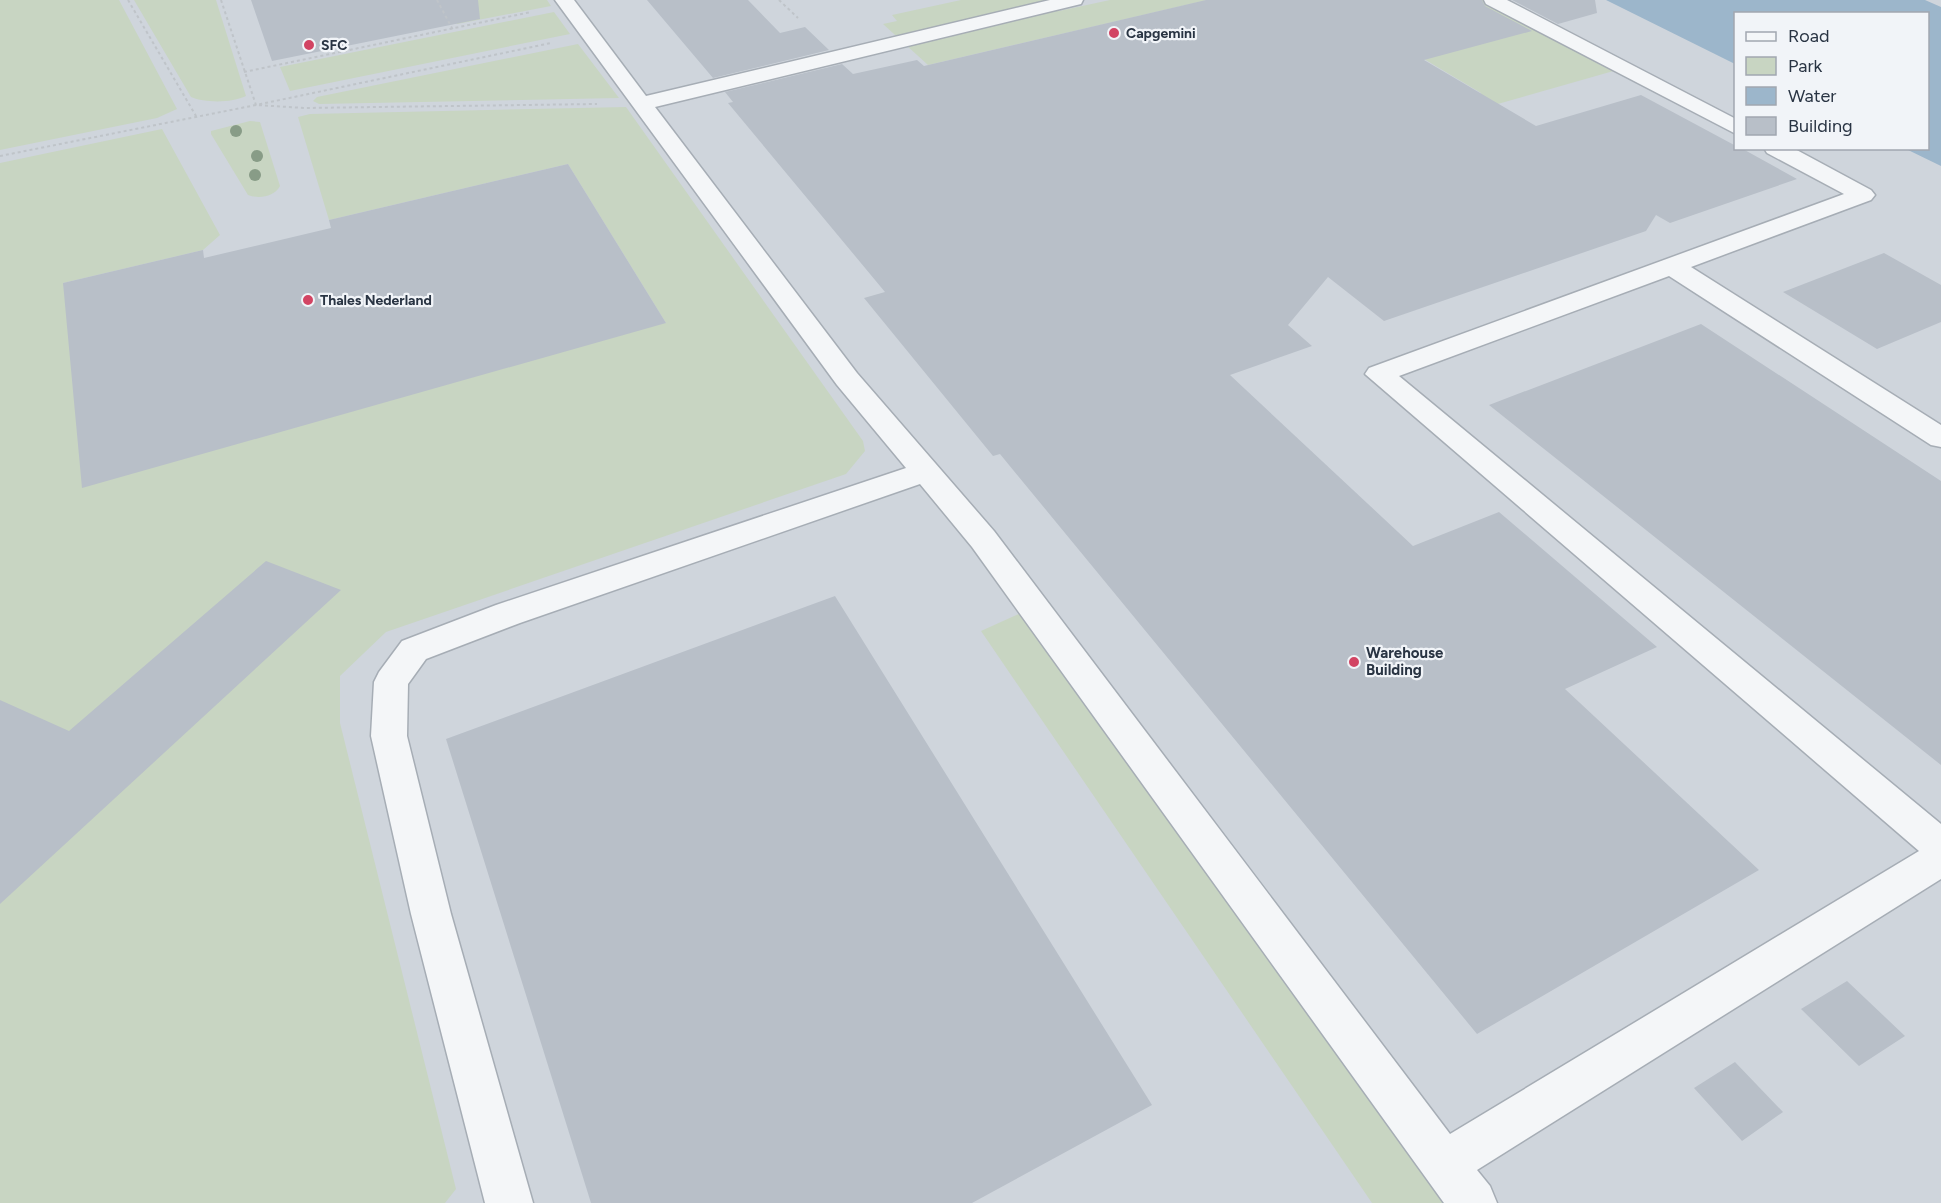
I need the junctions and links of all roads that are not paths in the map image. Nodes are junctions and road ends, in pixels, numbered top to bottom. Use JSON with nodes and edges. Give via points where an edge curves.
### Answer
{"nodes":[{"id":1,"x":1074,"y":0,"type":"edge"},
{"id":2,"x":1493,"y":0,"type":"edge"},
{"id":3,"x":566,"y":2,"type":"edge"},
{"id":4,"x":643,"y":103,"type":"junction"},
{"id":5,"x":1734,"y":127,"type":"edge"},
{"id":6,"x":1779,"y":150,"type":"edge"},
{"id":7,"x":1671,"y":266,"type":"junction"},
{"id":8,"x":1941,"y":438,"type":"edge"},
{"id":9,"x":925,"y":472,"type":"junction"},
{"id":10,"x":1941,"y":847,"type":"edge"},
{"id":11,"x":1941,"y":858,"type":"edge"},
{"id":12,"x":1443,"y":1165,"type":"junction"},
{"id":13,"x":509,"y":1203,"type":"edge"},
{"id":14,"x":1473,"y":1203,"type":"edge"}],
"edges":[{"from":1,"to":4,"type":"lane"},
{"from":2,"to":5,"type":"lane"},
{"from":3,"to":4,"type":"lane"},
{"from":4,"to":9,"type":"lane","via":[[847,379]]},
{"from":6,"to":7,"type":"lane","via":[[1863,195]]},
{"from":7,"to":8,"type":"lane"},
{"from":7,"to":10,"type":"lane","via":[[1379,374]]},
{"from":9,"to":12,"type":"lane","via":[[983,539]]},
{"from":9,"to":13,"type":"lane","via":[[508,614],[414,650],[391,682],[389,736],[431,914]]},
{"from":11,"to":12,"type":"lane"},
{"from":12,"to":14,"type":"lane"}]}
